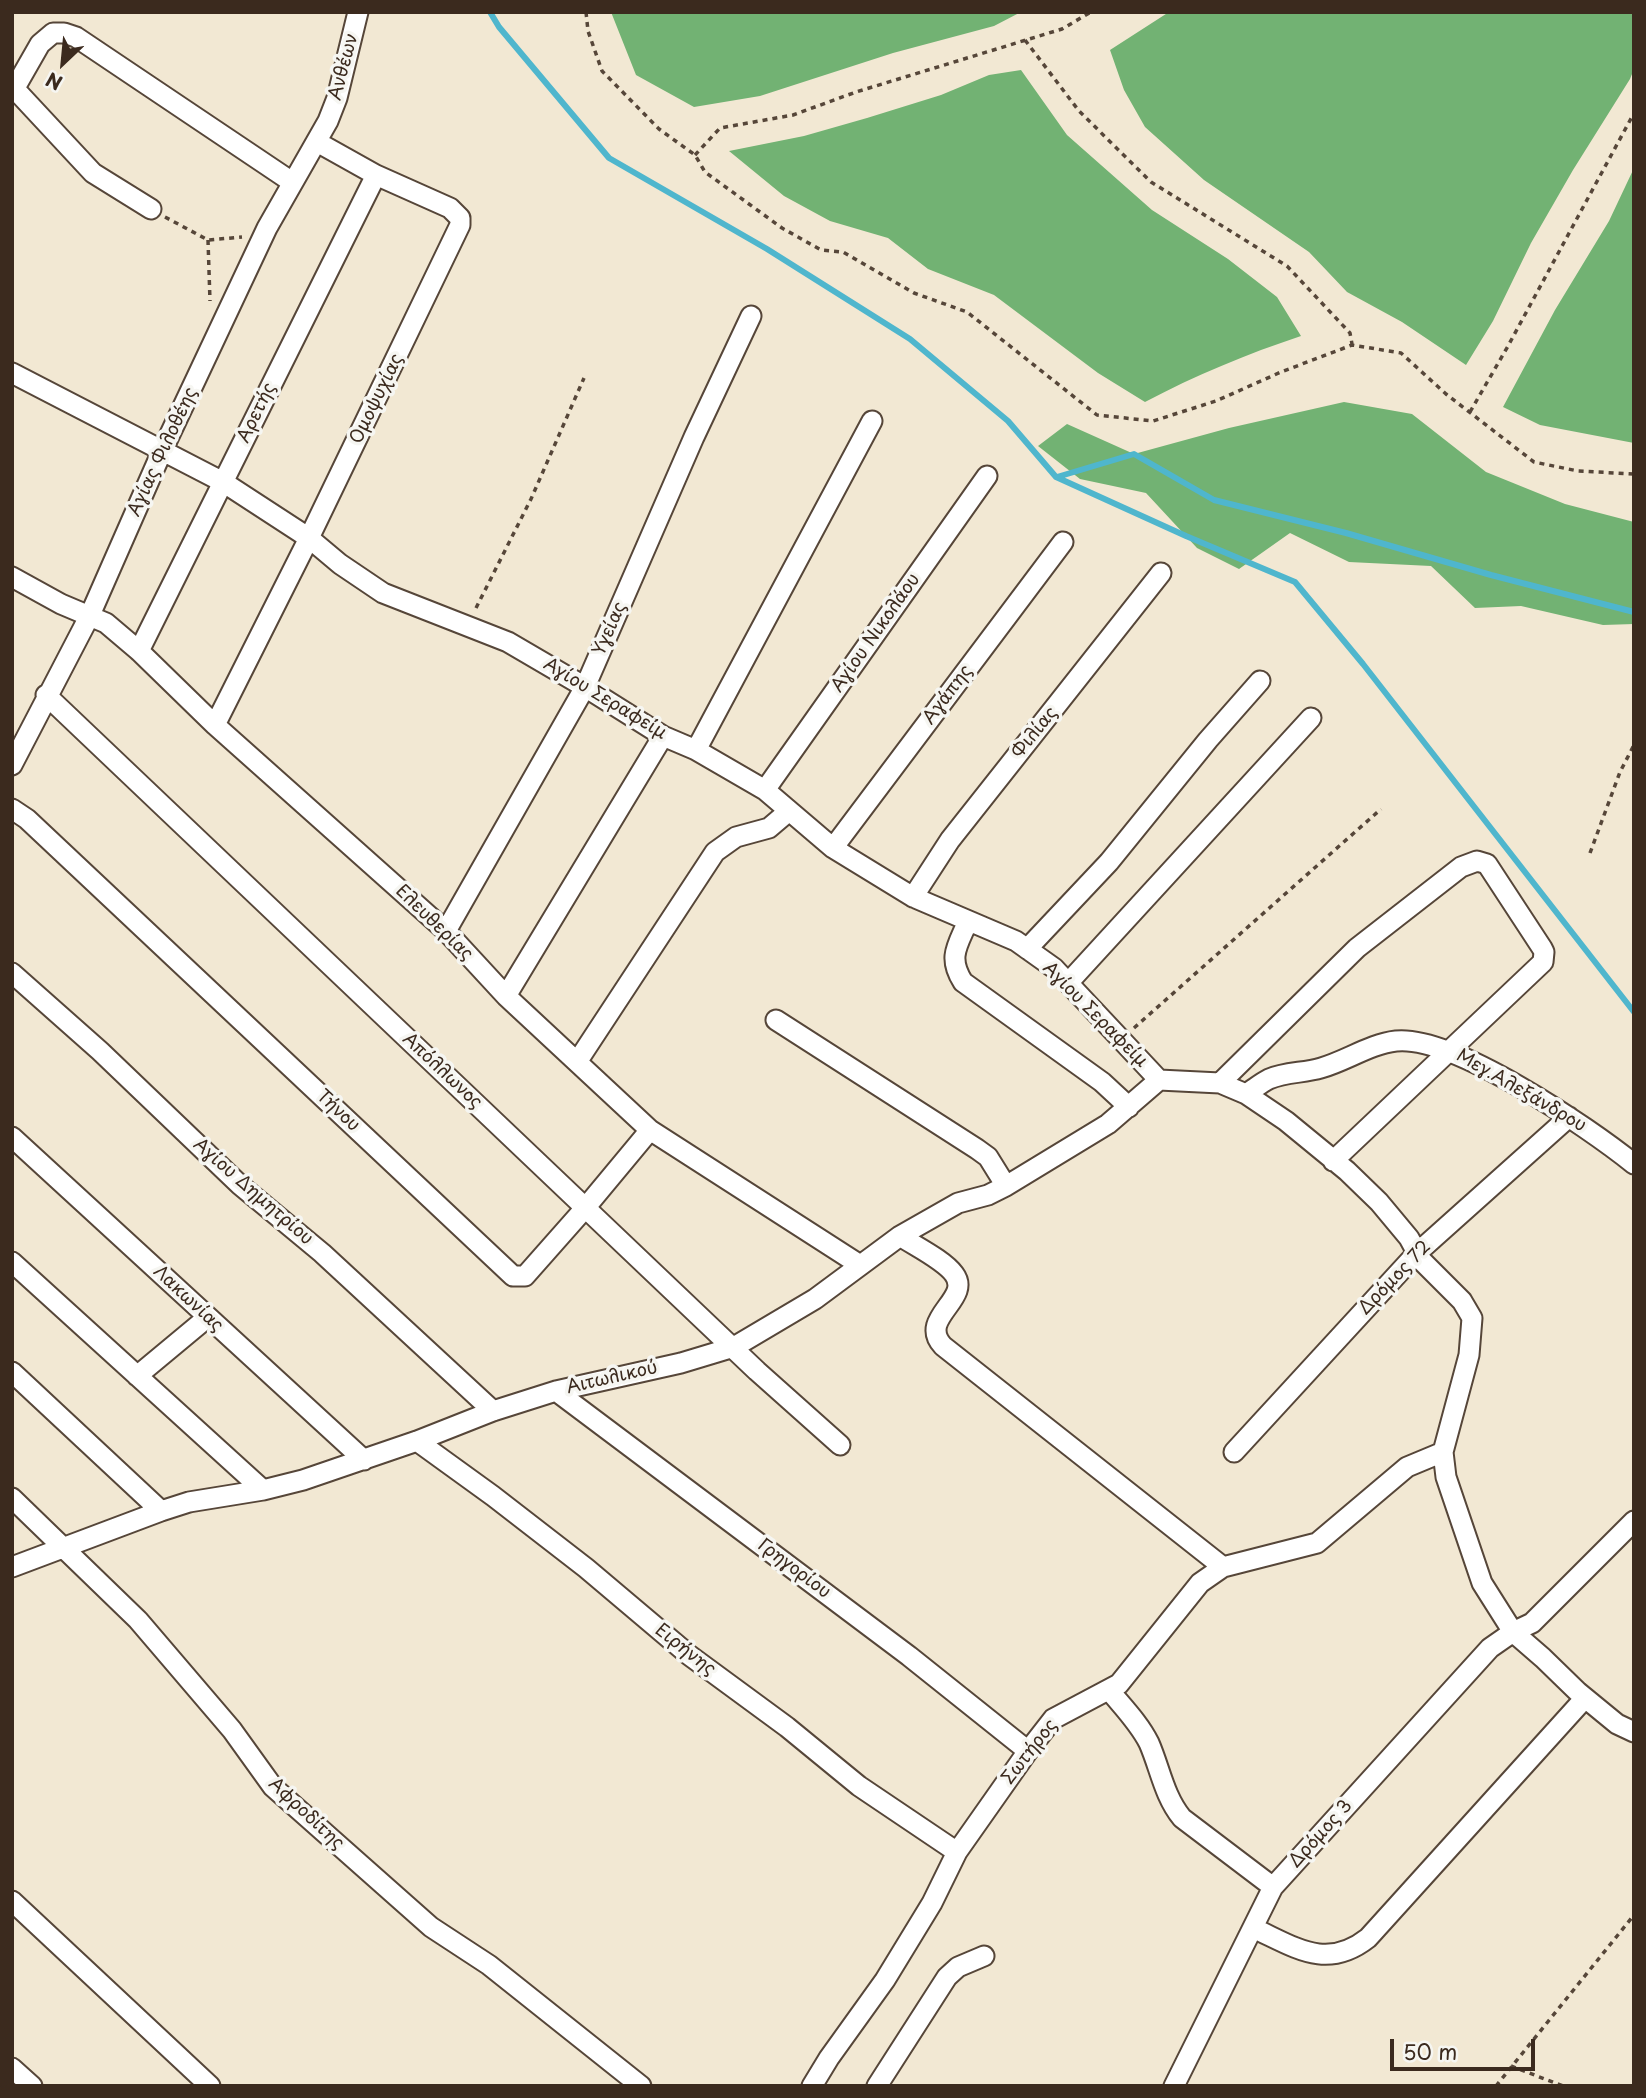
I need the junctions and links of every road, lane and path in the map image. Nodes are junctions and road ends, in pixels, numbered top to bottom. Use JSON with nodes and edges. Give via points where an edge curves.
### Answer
{"nodes":[{"id":1,"x":358,"y":12,"type":"edge"},
{"id":2,"x":586,"y":12,"type":"edge"},
{"id":3,"x":1091,"y":12,"type":"edge"},
{"id":4,"x":1025,"y":40,"type":"junction"},
{"id":5,"x":13,"y":89,"type":"edge"},
{"id":6,"x":1634,"y":113,"type":"edge"},
{"id":7,"x":317,"y":142,"type":"junction"},
{"id":8,"x":695,"y":155,"type":"junction"},
{"id":9,"x":376,"y":175,"type":"junction"},
{"id":10,"x":292,"y":182,"type":"junction"},
{"id":11,"x":151,"y":209,"type":"joint"},
{"id":12,"x":267,"y":228,"type":"junction"},
{"id":13,"x":208,"y":240,"type":"junction"},
{"id":14,"x":210,"y":305,"type":"dead end"},
{"id":15,"x":751,"y":316,"type":"dead end"},
{"id":16,"x":1352,"y":345,"type":"junction"},
{"id":17,"x":12,"y":373,"type":"edge"},
{"id":18,"x":584,"y":378,"type":"dead end"},
{"id":19,"x":1470,"y":412,"type":"junction"},
{"id":20,"x":873,"y":421,"type":"dead end"},
{"id":21,"x":163,"y":449,"type":"junction"},
{"id":22,"x":1634,"y":474,"type":"edge"},
{"id":23,"x":987,"y":476,"type":"dead end"},
{"id":24,"x":223,"y":482,"type":"junction"},
{"id":25,"x":309,"y":538,"type":"junction"},
{"id":26,"x":1063,"y":542,"type":"dead end"},
{"id":27,"x":1161,"y":573,"type":"dead end"},
{"id":28,"x":12,"y":577,"type":"edge"},
{"id":29,"x":90,"y":615,"type":"junction"},
{"id":30,"x":467,"y":626,"type":"junction"},
{"id":31,"x":139,"y":651,"type":"junction"},
{"id":32,"x":1260,"y":681,"type":"dead end"},
{"id":33,"x":585,"y":687,"type":"junction"},
{"id":34,"x":46,"y":695,"type":"junction"},
{"id":35,"x":1311,"y":718,"type":"dead end"},
{"id":36,"x":215,"y":725,"type":"junction"},
{"id":37,"x":663,"y":736,"type":"junction"},
{"id":38,"x":1634,"y":745,"type":"edge"},
{"id":39,"x":696,"y":750,"type":"junction"},
{"id":40,"x":12,"y":765,"type":"edge"},
{"id":41,"x":765,"y":790,"type":"junction"},
{"id":42,"x":12,"y":809,"type":"edge"},
{"id":43,"x":1381,"y":809,"type":"dead end"},
{"id":44,"x":789,"y":811,"type":"junction"},
{"id":45,"x":833,"y":848,"type":"junction"},
{"id":46,"x":1590,"y":853,"type":"dead end"},
{"id":47,"x":914,"y":897,"type":"junction"},
{"id":48,"x":968,"y":920,"type":"junction"},
{"id":49,"x":446,"y":931,"type":"junction"},
{"id":50,"x":1027,"y":949,"type":"junction"},
{"id":51,"x":12,"y":973,"type":"edge"},
{"id":52,"x":1068,"y":983,"type":"junction"},
{"id":53,"x":506,"y":996,"type":"junction"},
{"id":54,"x":776,"y":1020,"type":"dead end"},
{"id":55,"x":1123,"y":1039,"type":"junction"},
{"id":56,"x":1449,"y":1050,"type":"junction"},
{"id":57,"x":578,"y":1062,"type":"junction"},
{"id":58,"x":1159,"y":1080,"type":"junction"},
{"id":59,"x":1220,"y":1083,"type":"junction"},
{"id":60,"x":1247,"y":1094,"type":"junction"},
{"id":61,"x":1129,"y":1107,"type":"junction"},
{"id":62,"x":1569,"y":1117,"type":"junction"},
{"id":63,"x":650,"y":1130,"type":"junction"},
{"id":64,"x":12,"y":1137,"type":"edge"},
{"id":65,"x":1333,"y":1161,"type":"junction"},
{"id":66,"x":1634,"y":1164,"type":"edge"},
{"id":67,"x":1006,"y":1186,"type":"junction"},
{"id":68,"x":586,"y":1207,"type":"junction"},
{"id":69,"x":900,"y":1236,"type":"junction"},
{"id":70,"x":1417,"y":1252,"type":"junction"},
{"id":71,"x":12,"y":1262,"type":"edge"},
{"id":72,"x":860,"y":1265,"type":"junction"},
{"id":73,"x":208,"y":1317,"type":"junction"},
{"id":74,"x":734,"y":1347,"type":"junction"},
{"id":75,"x":12,"y":1372,"type":"edge"},
{"id":76,"x":136,"y":1376,"type":"junction"},
{"id":77,"x":556,"y":1391,"type":"junction"},
{"id":78,"x":493,"y":1411,"type":"junction"},
{"id":79,"x":417,"y":1441,"type":"junction"},
{"id":80,"x":840,"y":1445,"type":"dead end"},
{"id":81,"x":1234,"y":1452,"type":"dead end"},
{"id":82,"x":1443,"y":1452,"type":"junction"},
{"id":83,"x":364,"y":1460,"type":"junction"},
{"id":84,"x":263,"y":1490,"type":"junction"},
{"id":85,"x":12,"y":1498,"type":"edge"},
{"id":86,"x":161,"y":1511,"type":"junction"},
{"id":87,"x":1634,"y":1521,"type":"edge"},
{"id":88,"x":65,"y":1547,"type":"junction"},
{"id":89,"x":12,"y":1567,"type":"edge"},
{"id":90,"x":1223,"y":1567,"type":"junction"},
{"id":91,"x":1519,"y":1630,"type":"junction"},
{"id":92,"x":1109,"y":1690,"type":"junction"},
{"id":93,"x":1585,"y":1698,"type":"junction"},
{"id":94,"x":1634,"y":1732,"type":"edge"},
{"id":95,"x":1028,"y":1751,"type":"junction"},
{"id":96,"x":957,"y":1852,"type":"junction"},
{"id":97,"x":1273,"y":1887,"type":"junction"},
{"id":98,"x":12,"y":1901,"type":"edge"},
{"id":99,"x":1634,"y":1915,"type":"edge"},
{"id":100,"x":1252,"y":1928,"type":"junction"},
{"id":101,"x":984,"y":1955,"type":"dead end"},
{"id":102,"x":1511,"y":2066,"type":"junction"},
{"id":103,"x":12,"y":2067,"type":"edge"},
{"id":104,"x":33,"y":2086,"type":"edge"},
{"id":105,"x":210,"y":2086,"type":"edge"},
{"id":106,"x":641,"y":2086,"type":"edge"},
{"id":107,"x":812,"y":2086,"type":"edge"},
{"id":108,"x":877,"y":2086,"type":"edge"},
{"id":109,"x":1174,"y":2086,"type":"edge"},
{"id":110,"x":1496,"y":2086,"type":"edge"},
{"id":111,"x":1563,"y":2086,"type":"edge"}],
"edges":[{"from":1,"to":7,"type":"street","name":"Ανθέων","via":[[337,98]]},
{"from":2,"to":8,"type":"path","via":[[602,71],[659,129]]},
{"from":3,"to":4,"type":"path","via":[[1062,29]]},
{"from":4,"to":8,"type":"path","via":[[793,115],[720,128]]},
{"from":4,"to":16,"type":"path","via":[[1079,111],[1151,182],[1287,266],[1350,333]]},
{"from":5,"to":10,"type":"street","via":[[40,44],[53,33],[64,33]]},
{"from":5,"to":11,"type":"street","via":[[93,173]]},
{"from":6,"to":19,"type":"path"},
{"from":7,"to":9,"type":"street","name":"Ομοψυχίας"},
{"from":7,"to":10,"type":"street","name":"Αγίας Φιλοθέης"},
{"from":8,"to":16,"type":"path","via":[[705,172],[782,228],[821,250],[843,252],[914,293],[967,312],[1097,415],[1153,421],[1216,401]]},
{"from":9,"to":24,"type":"street","name":"Αρετής"},
{"from":9,"to":25,"type":"street","name":"Ομοψυχίας","via":[[450,208],[460,218],[460,225]]},
{"from":10,"to":12,"type":"street","name":"Αγίας Φιλοθέης"},
{"from":11,"to":13,"type":"path"},
{"from":12,"to":13,"type":"path","via":[[236,239]]},
{"from":12,"to":21,"type":"street","name":"Αγίας Φιλοθέης"},
{"from":13,"to":14,"type":"path"},
{"from":15,"to":33,"type":"street","name":"Υγείας"},
{"from":16,"to":19,"type":"path","via":[[1401,353]]},
{"from":17,"to":21,"type":"street","name":"Αγίου Σεραφείμ"},
{"from":18,"to":30,"type":"path","via":[[531,499]]},
{"from":19,"to":22,"type":"path","via":[[1534,462],[1578,471]]},
{"from":20,"to":39,"type":"street"},
{"from":21,"to":24,"type":"street","name":"Αγίου Σεραφείμ"},
{"from":21,"to":29,"type":"street","name":"Αγίας Φιλοθέης"},
{"from":23,"to":41,"type":"street","name":"Αγίου Νικολάου"},
{"from":24,"to":25,"type":"street","name":"Αγίου Σεραφείμ"},
{"from":24,"to":31,"type":"street","name":"Αρετής"},
{"from":25,"to":30,"type":"street","name":"Αγίου Σεραφείμ","via":[[383,593]]},
{"from":25,"to":36,"type":"street","name":"Ομοψυχίας"},
{"from":26,"to":45,"type":"street","name":"Αγάπης"},
{"from":27,"to":47,"type":"street","name":"Φιλίας","via":[[950,840]]},
{"from":28,"to":29,"type":"street","name":"Ελευθερίας"},
{"from":29,"to":31,"type":"street","name":"Ελευθερίας","via":[[106,622]]},
{"from":29,"to":34,"type":"street","name":"Αγίας Φιλοθέης"},
{"from":30,"to":33,"type":"street","name":"Αγίου Σεραφείμ","via":[[508,642]]},
{"from":31,"to":36,"type":"street","name":"Ελευθερίας"},
{"from":32,"to":50,"type":"street","via":[[1108,862]]},
{"from":33,"to":37,"type":"street","name":"Αγίου Σεραφείμ"},
{"from":33,"to":49,"type":"street","name":"Υγείας"},
{"from":34,"to":40,"type":"street","name":"Αγίας Φιλοθέης"},
{"from":34,"to":68,"type":"street","name":"Απόλλωνος"},
{"from":35,"to":52,"type":"street"},
{"from":36,"to":49,"type":"street","name":"Ελευθερίας"},
{"from":37,"to":39,"type":"street","name":"Αγίου Σεραφείμ"},
{"from":37,"to":53,"type":"street"},
{"from":38,"to":46,"type":"path"},
{"from":39,"to":41,"type":"street","name":"Αγίου Σεραφείμ"},
{"from":41,"to":44,"type":"street","name":"Αγίου Σεραφείμ"},
{"from":42,"to":68,"type":"street","name":"Τήνου","via":[[513,1276],[525,1276]]},
{"from":43,"to":55,"type":"path"},
{"from":44,"to":45,"type":"street","name":"Αγίου Σεραφείμ"},
{"from":44,"to":57,"type":"street","via":[[769,828],[736,837],[715,852]]},
{"from":45,"to":47,"type":"street","name":"Αγίου Σεραφείμ"},
{"from":47,"to":48,"type":"street","name":"Αγίου Σεραφείμ"},
{"from":48,"to":50,"type":"street","name":"Αγίου Σεραφείμ"},
{"from":48,"to":61,"type":"street","via":[[954,959],[963,982],[1102,1082]]},
{"from":49,"to":53,"type":"street","name":"Ελευθερίας"},
{"from":50,"to":52,"type":"street","name":"Αγίου Σεραφείμ"},
{"from":51,"to":78,"type":"street","name":"Αγίου Δημητρίου"},
{"from":52,"to":55,"type":"street","name":"Αγίου Σεραφείμ"},
{"from":53,"to":57,"type":"street","name":"Ελευθερίας"},
{"from":54,"to":67,"type":"street","via":[[977,1149],[988,1157]]},
{"from":55,"to":58,"type":"street","name":"Αγίου Σεραφείμ"},
{"from":56,"to":59,"type":"street","via":[[1540,966],[1544,957],[1491,868],[1477,861],[1461,867],[1357,948]]},
{"from":56,"to":60,"type":"street","name":"Μεγ.Αλεξάνδρου","via":[[1413,1041],[1386,1042],[1321,1069],[1269,1079]]},
{"from":56,"to":62,"type":"street","name":"Μεγ.Αλεξάνδρου"},
{"from":56,"to":65,"type":"street"},
{"from":57,"to":63,"type":"street","name":"Ελευθερίας"},
{"from":58,"to":59,"type":"street"},
{"from":58,"to":61,"type":"street","name":"Αιτωλικού"},
{"from":59,"to":60,"type":"street"},
{"from":60,"to":65,"type":"street"},
{"from":61,"to":67,"type":"street","name":"Αιτωλικού"},
{"from":62,"to":66,"type":"street","name":"Μεγ.Αλεξάνδρου"},
{"from":62,"to":70,"type":"street","name":"Δρόμος 72"},
{"from":63,"to":68,"type":"street","name":"Τήνου"},
{"from":63,"to":72,"type":"street","name":"Ελευθερίας"},
{"from":64,"to":73,"type":"street","name":"Λακωνίας"},
{"from":65,"to":70,"type":"street","via":[[1379,1202]]},
{"from":67,"to":69,"type":"street","name":"Αιτωλικού","via":[[958,1203]]},
{"from":68,"to":74,"type":"street","name":"Απόλλωνος"},
{"from":69,"to":72,"type":"street","name":"Αιτωλικού"},
{"from":69,"to":90,"type":"street","via":[[957,1278],[957,1291],[937,1325],[936,1337],[943,1346]]},
{"from":70,"to":81,"type":"street","name":"Δρόμος 72"},
{"from":70,"to":82,"type":"street","via":[[1472,1318],[1469,1355]]},
{"from":71,"to":76,"type":"street"},
{"from":72,"to":74,"type":"street","name":"Αιτωλικού","via":[[815,1299]]},
{"from":73,"to":76,"type":"street"},
{"from":73,"to":83,"type":"street","name":"Λακωνίας"},
{"from":74,"to":77,"type":"street","name":"Αιτωλικού"},
{"from":74,"to":80,"type":"street","name":"Απόλλωνος"},
{"from":75,"to":86,"type":"street"},
{"from":76,"to":84,"type":"street"},
{"from":77,"to":78,"type":"street","name":"Αιτωλικού"},
{"from":77,"to":95,"type":"street","name":"Γρηγορίου"},
{"from":78,"to":79,"type":"street","name":"Αιτωλικού"},
{"from":79,"to":83,"type":"street","name":"Αιτωλικού"},
{"from":79,"to":96,"type":"street","name":"Ειρήνης","via":[[586,1568],[689,1655],[859,1786]]},
{"from":82,"to":90,"type":"street","name":"Σωτήρος","via":[[1407,1467],[1317,1543]]},
{"from":82,"to":91,"type":"street","via":[[1446,1477],[1482,1583]]},
{"from":83,"to":84,"type":"street","name":"Αιτωλικού"},
{"from":84,"to":86,"type":"street","name":"Αιτωλικού"},
{"from":85,"to":88,"type":"street","name":"Αφροδίτης"},
{"from":86,"to":88,"type":"street","name":"Αιτωλικού"},
{"from":87,"to":91,"type":"street","name":"Δρόμος 3"},
{"from":88,"to":89,"type":"street","name":"Αιτωλικού"},
{"from":88,"to":106,"type":"street","name":"Αφροδίτης","via":[[138,1620],[232,1730],[273,1787],[431,1927],[489,1965]]},
{"from":90,"to":92,"type":"street","name":"Σωτήρος","via":[[1200,1583],[1119,1684]]},
{"from":91,"to":93,"type":"street"},
{"from":91,"to":97,"type":"street","name":"Δρόμος 3","via":[[1490,1647]]},
{"from":92,"to":95,"type":"street","name":"Σωτήρος","via":[[1053,1719]]},
{"from":92,"to":97,"type":"street","via":[[1150,1745],[1172,1806]]},
{"from":93,"to":94,"type":"street"},
{"from":93,"to":100,"type":"street","via":[[1354,1949],[1321,1955]]},
{"from":95,"to":96,"type":"street","name":"Σωτήρος"},
{"from":96,"to":107,"type":"street","name":"Σωτήρος","via":[[885,1980]]},
{"from":97,"to":100,"type":"street","name":"Δρόμος 3"},
{"from":98,"to":105,"type":"street"},
{"from":99,"to":102,"type":"path"},
{"from":100,"to":109,"type":"street","name":"Δρόμος 3"},
{"from":101,"to":108,"type":"street","via":[[958,1967],[947,1978]]},
{"from":102,"to":110,"type":"path"},
{"from":102,"to":111,"type":"path"},
{"from":103,"to":104,"type":"street"}]}
